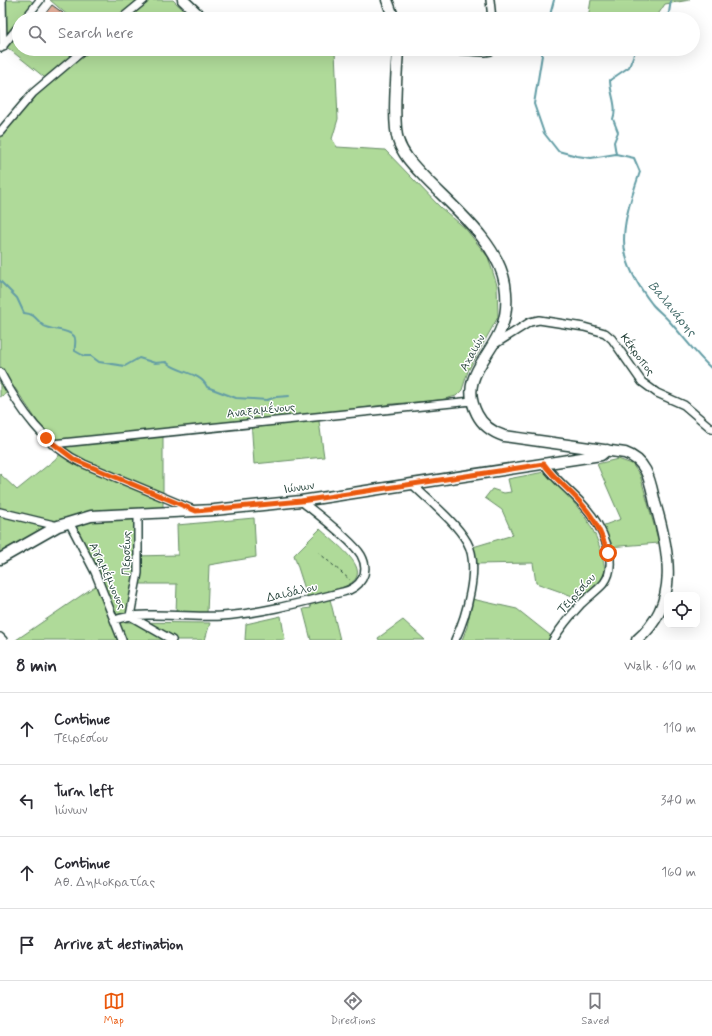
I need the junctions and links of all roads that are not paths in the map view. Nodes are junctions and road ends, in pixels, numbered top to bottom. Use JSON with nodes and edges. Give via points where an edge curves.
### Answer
{"nodes":[{"id":1,"x":2,"y":0,"type":"edge"},
{"id":2,"x":40,"y":0,"type":"edge"},
{"id":3,"x":144,"y":0,"type":"edge"},
{"id":4,"x":183,"y":0,"type":"edge"},
{"id":5,"x":387,"y":0,"type":"edge"},
{"id":6,"x":490,"y":0,"type":"edge"},
{"id":7,"x":31,"y":12,"type":"edge"},
{"id":8,"x":129,"y":12,"type":"edge"},
{"id":9,"x":196,"y":12,"type":"edge"},
{"id":10,"x":391,"y":12,"type":"edge"},
{"id":11,"x":491,"y":12,"type":"edge"},
{"id":12,"x":12,"y":35,"type":"edge"},
{"id":13,"x":1,"y":48,"type":"edge"},
{"id":14,"x":76,"y":56,"type":"edge"},
{"id":15,"x":398,"y":56,"type":"edge"},
{"id":16,"x":0,"y":132,"type":"edge"},
{"id":17,"x":492,"y":346,"type":"junction"},
{"id":18,"x":0,"y":372,"type":"edge"},
{"id":19,"x":472,"y":401,"type":"junction"},
{"id":20,"x":712,"y":429,"type":"edge"},
{"id":21,"x":52,"y":444,"type":"junction"},
{"id":22,"x":607,"y":450,"type":"junction"},
{"id":23,"x":544,"y":464,"type":"junction"},
{"id":24,"x":412,"y":484,"type":"junction"},
{"id":25,"x":301,"y":501,"type":"junction"},
{"id":26,"x":196,"y":511,"type":"junction"},
{"id":27,"x":0,"y":512,"type":"edge"},
{"id":28,"x":138,"y":513,"type":"junction"},
{"id":29,"x":69,"y":522,"type":"junction"},
{"id":30,"x":58,"y":526,"type":"junction"},
{"id":31,"x":0,"y":559,"type":"edge"},
{"id":32,"x":130,"y":616,"type":"junction"},
{"id":33,"x":115,"y":620,"type":"junction"},
{"id":34,"x":0,"y":637,"type":"edge"},
{"id":35,"x":3,"y":640,"type":"edge"},
{"id":36,"x":122,"y":640,"type":"edge"},
{"id":37,"x":172,"y":640,"type":"edge"},
{"id":38,"x":455,"y":640,"type":"edge"},
{"id":39,"x":553,"y":640,"type":"edge"},
{"id":40,"x":637,"y":640,"type":"edge"}],
"edges":[{"from":1,"to":13,"type":"street"},
{"from":2,"to":7,"type":"street"},
{"from":3,"to":8,"type":"street"},
{"from":4,"to":9,"type":"main road"},
{"from":5,"to":10,"type":"main road"},
{"from":6,"to":11,"type":"street"},
{"from":12,"to":13,"type":"street"},
{"from":14,"to":16,"type":"street","via":[[33,93]]},
{"from":15,"to":17,"type":"main road","name":"Αχαιών","via":[[396,129],[400,146],[412,165],[489,245],[501,268],[506,291],[506,310],[502,326]]},
{"from":17,"to":19,"type":"main road","name":"Αχαιών","via":[[473,379]]},
{"from":17,"to":20,"type":"street","name":"Κέκροπος","via":[[530,322],[539,320],[601,331],[612,339],[646,385],[684,405]]},
{"from":18,"to":21,"type":"street","via":[[25,414]]},
{"from":19,"to":21,"type":"street","name":"Αναξαμένους"},
{"from":19,"to":22,"type":"main road","name":"Αχαιών","via":[[480,419],[486,427],[496,433]]},
{"from":21,"to":26,"type":"street","via":[[84,464]]},
{"from":22,"to":23,"type":"main road","name":"Ιώνων","via":[[601,455]]},
{"from":22,"to":40,"type":"main road","name":"Αχαιών","via":[[632,456],[643,464],[666,542],[668,572],[663,600],[654,622]]},
{"from":23,"to":24,"type":"main road","name":"Ιώνων"},
{"from":23,"to":39,"type":"street","name":"Τειρεσίου","via":[[590,514],[601,534],[610,561],[609,572],[603,583]]},
{"from":24,"to":25,"type":"main road","name":"Ιώνων"},
{"from":24,"to":38,"type":"street","via":[[459,532],[470,550],[469,598]]},
{"from":25,"to":26,"type":"main road","name":"Ιώνων"},
{"from":25,"to":32,"type":"street","name":"Δαιδάλου","via":[[354,546],[362,557],[365,568],[360,584],[343,592],[252,613],[213,616]]},
{"from":26,"to":28,"type":"main road","name":"Ιώνων"},
{"from":27,"to":30,"type":"street"},
{"from":28,"to":29,"type":"main road","name":"Ιώνων","via":[[100,515]]},
{"from":28,"to":32,"type":"street","name":"Περσέως","via":[[138,573]]},
{"from":29,"to":30,"type":"main road","name":"Ιώνων"},
{"from":29,"to":33,"type":"street","name":"Αγαμέμνονος","via":[[95,572]]},
{"from":30,"to":31,"type":"main road","name":"Ιώνων"},
{"from":32,"to":33,"type":"street","name":"Δαιδάλου"},
{"from":32,"to":37,"type":"street"},
{"from":33,"to":36,"type":"street","name":"Αγαμέμνονος"},
{"from":34,"to":35,"type":"street"}]}
